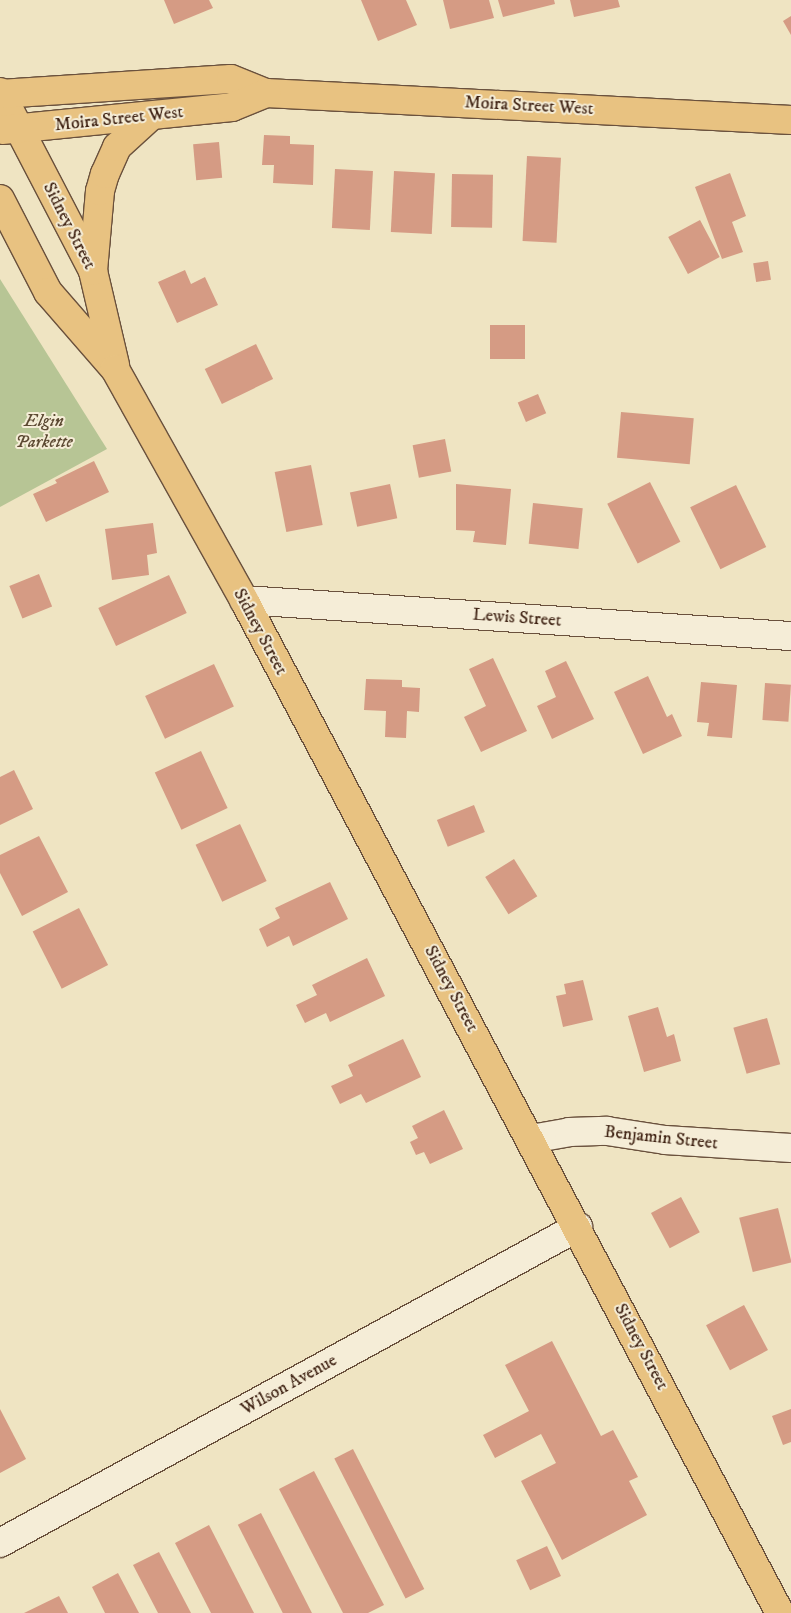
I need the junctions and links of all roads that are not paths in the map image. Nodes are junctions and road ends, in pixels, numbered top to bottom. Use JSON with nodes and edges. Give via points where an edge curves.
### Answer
{"nodes":[{"id":1,"x":0,"y":93,"type":"edge"},
{"id":2,"x":266,"y":93,"type":"junction"},
{"id":3,"x":151,"y":116,"type":"junction"},
{"id":4,"x":791,"y":120,"type":"edge"},
{"id":5,"x":10,"y":130,"type":"edge"},
{"id":6,"x":0,"y":199,"type":"edge"},
{"id":7,"x":93,"y":271,"type":"junction"},
{"id":8,"x":116,"y":369,"type":"junction"},
{"id":9,"x":244,"y":600,"type":"junction"},
{"id":10,"x":791,"y":636,"type":"edge"},
{"id":11,"x":531,"y":1139,"type":"junction"},
{"id":12,"x":791,"y":1148,"type":"edge"},
{"id":13,"x":578,"y":1228,"type":"junction"},
{"id":14,"x":0,"y":1543,"type":"edge"},
{"id":15,"x":780,"y":1613,"type":"edge"}],
"edges":[{"from":1,"to":2,"type":"main road","name":"Moira Street West","via":[[231,79]]},
{"from":1,"to":5,"type":"main road","name":"Sidney Street"},
{"from":2,"to":3,"type":"main road","name":"Moira Street West","via":[[232,107]]},
{"from":2,"to":4,"type":"main road","name":"Moira Street West"},
{"from":3,"to":5,"type":"main road","name":"Moira Street West"},
{"from":3,"to":7,"type":"main road","via":[[117,147],[105,174]]},
{"from":5,"to":7,"type":"main road","name":"Sidney Street"},
{"from":6,"to":8,"type":"main road","name":"Sidney Street","via":[[48,292]]},
{"from":7,"to":8,"type":"main road","name":"Sidney Street"},
{"from":8,"to":9,"type":"main road","name":"Sidney Street"},
{"from":9,"to":10,"type":"street","name":"Lewis Street"},
{"from":9,"to":11,"type":"main road","name":"Sidney Street"},
{"from":11,"to":12,"type":"street","name":"Benjamin Street","via":[[569,1132],[607,1131],[665,1140]]},
{"from":11,"to":13,"type":"main road","name":"Sidney Street"},
{"from":13,"to":14,"type":"street","name":"Wilson Avenue"},
{"from":13,"to":15,"type":"main road","name":"Sidney Street"}]}
